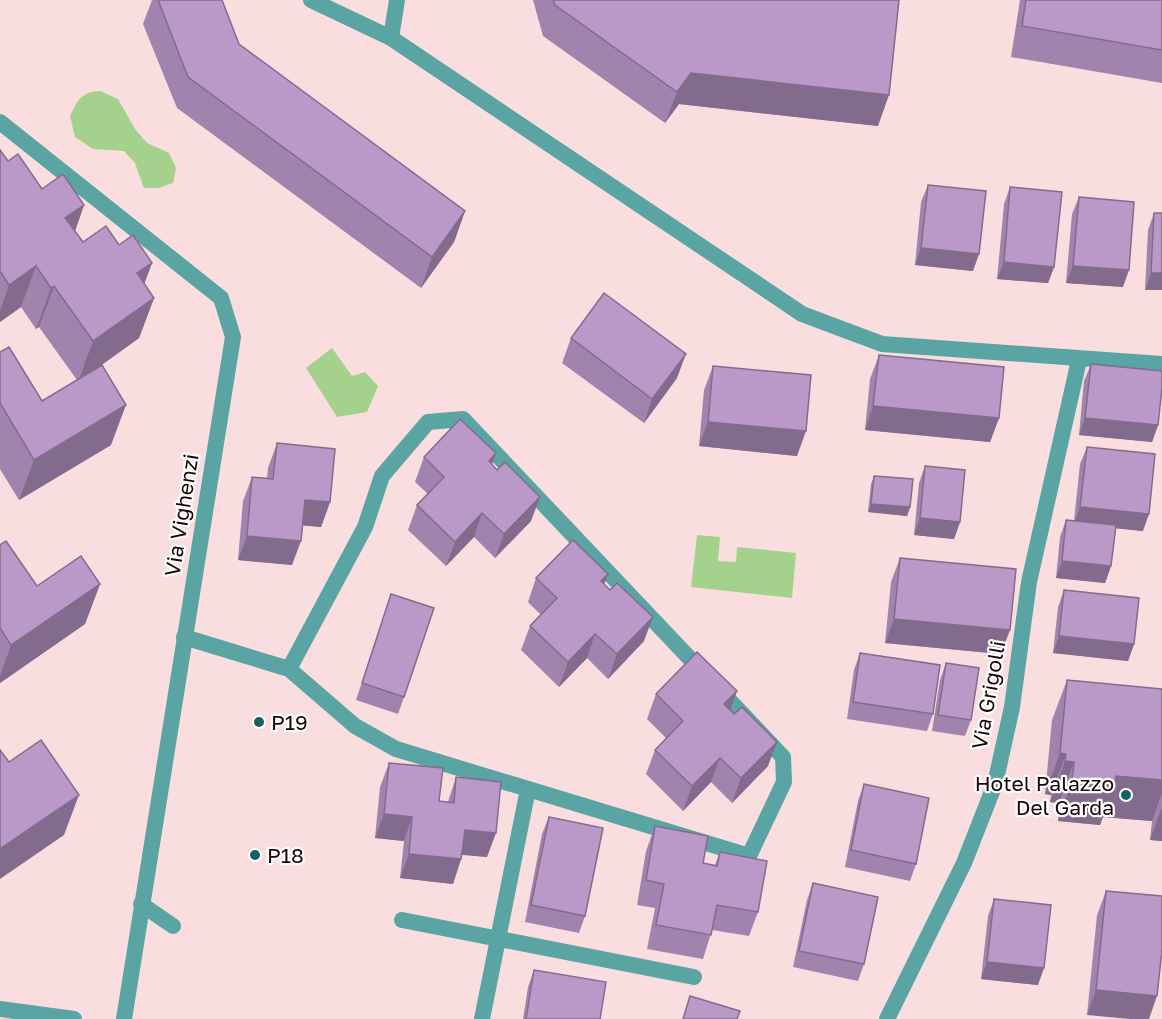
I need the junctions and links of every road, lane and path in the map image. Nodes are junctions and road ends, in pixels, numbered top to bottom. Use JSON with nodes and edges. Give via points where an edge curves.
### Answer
{"nodes":[{"id":1,"x":311,"y":0,"type":"edge"},
{"id":2,"x":397,"y":0,"type":"edge"},
{"id":3,"x":391,"y":38,"type":"junction"},
{"id":4,"x":0,"y":122,"type":"edge"},
{"id":5,"x":1079,"y":360,"type":"junction"},
{"id":6,"x":1162,"y":364,"type":"edge"},
{"id":7,"x":184,"y":637,"type":"junction"},
{"id":8,"x":289,"y":669,"type":"junction"},
{"id":9,"x":528,"y":789,"type":"junction"},
{"id":10,"x":141,"y":904,"type":"junction"},
{"id":11,"x":402,"y":920,"type":"dead end"},
{"id":12,"x":173,"y":926,"type":"dead end"},
{"id":13,"x":499,"y":941,"type":"junction"},
{"id":14,"x":694,"y":978,"type":"dead end"},
{"id":15,"x":0,"y":1009,"type":"edge"},
{"id":16,"x":74,"y":1019,"type":"edge"},
{"id":17,"x":124,"y":1019,"type":"edge"},
{"id":18,"x":482,"y":1019,"type":"edge"},
{"id":19,"x":887,"y":1019,"type":"edge"}],
"edges":[{"from":1,"to":3,"type":"street"},
{"from":2,"to":3,"type":"street"},
{"from":3,"to":5,"type":"street","via":[[802,314],[882,344]]},
{"from":4,"to":7,"type":"street","name":"Via Vighenzi","via":[[221,298],[233,336]]},
{"from":5,"to":6,"type":"street"},
{"from":5,"to":19,"type":"street","name":"Via Grigolli","via":[[1029,582],[1012,707],[995,784],[964,863]]},
{"from":7,"to":8,"type":"street"},
{"from":7,"to":10,"type":"street","name":"Via Vighenzi"},
{"from":8,"to":9,"type":"street","via":[[355,726],[396,749]]},
{"from":8,"to":9,"type":"street","via":[[365,527],[382,476],[428,422],[463,419],[783,757],[784,782],[749,856]]},
{"from":9,"to":13,"type":"street"},
{"from":10,"to":12,"type":"street"},
{"from":10,"to":17,"type":"street","name":"Via Vighenzi"},
{"from":11,"to":13,"type":"street"},
{"from":13,"to":14,"type":"street"},
{"from":13,"to":18,"type":"street"},
{"from":15,"to":16,"type":"street"}]}
